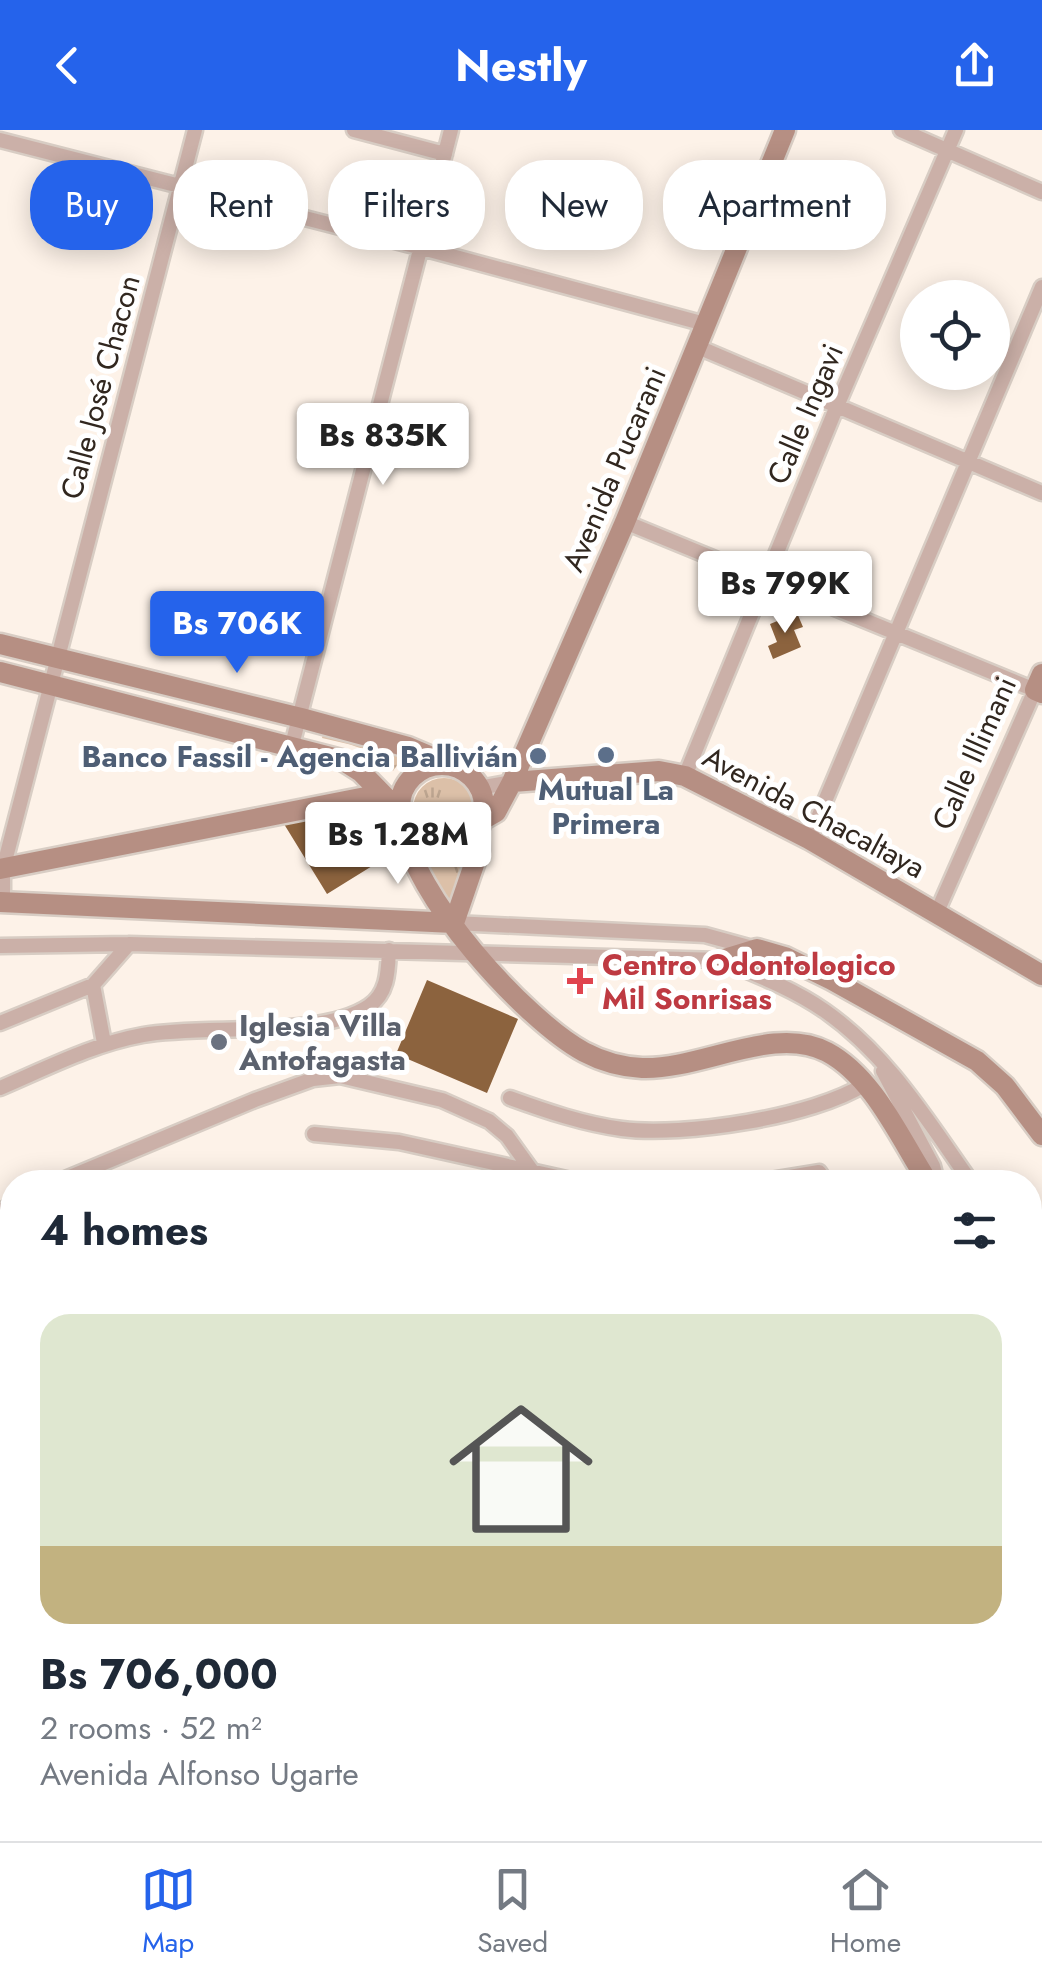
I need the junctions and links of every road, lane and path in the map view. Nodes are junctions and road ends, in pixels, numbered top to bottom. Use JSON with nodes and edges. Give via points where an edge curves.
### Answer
{"nodes":[{"id":1,"x":195,"y":130,"type":"edge"},
{"id":2,"x":354,"y":130,"type":"edge"},
{"id":3,"x":451,"y":130,"type":"edge"},
{"id":4,"x":786,"y":130,"type":"edge"},
{"id":5,"x":901,"y":130,"type":"edge"},
{"id":6,"x":956,"y":130,"type":"edge"},
{"id":7,"x":0,"y":140,"type":"edge"},
{"id":8,"x":948,"y":149,"type":"junction"},
{"id":9,"x":445,"y":154,"type":"junction"},
{"id":10,"x":188,"y":160,"type":"edge"},
{"id":11,"x":444,"y":160,"type":"edge"},
{"id":12,"x":173,"y":184,"type":"edge"},
{"id":13,"x":1042,"y":192,"type":"edge"},
{"id":14,"x":173,"y":217,"type":"edge"},
{"id":15,"x":421,"y":250,"type":"edge"},
{"id":16,"x":429,"y":250,"type":"edge"},
{"id":17,"x":1042,"y":287,"type":"edge"},
{"id":18,"x":705,"y":324,"type":"junction"},
{"id":19,"x":698,"y":346,"type":"junction"},
{"id":20,"x":837,"y":406,"type":"junction"},
{"id":21,"x":968,"y":461,"type":"junction"},
{"id":22,"x":1042,"y":493,"type":"edge"},
{"id":23,"x":625,"y":522,"type":"junction"},
{"id":24,"x":765,"y":580,"type":"junction"},
{"id":25,"x":897,"y":633,"type":"junction"},
{"id":26,"x":0,"y":644,"type":"edge"},
{"id":27,"x":58,"y":658,"type":"junction"},
{"id":28,"x":0,"y":672,"type":"edge"},
{"id":29,"x":52,"y":685,"type":"junction"},
{"id":30,"x":1040,"y":686,"type":"edge"},
{"id":31,"x":301,"y":718,"type":"junction"},
{"id":32,"x":292,"y":746,"type":"junction"},
{"id":33,"x":455,"y":766,"type":"junction"},
{"id":34,"x":686,"y":776,"type":"junction"},
{"id":35,"x":512,"y":782,"type":"junction"},
{"id":36,"x":479,"y":788,"type":"junction"},
{"id":37,"x":381,"y":794,"type":"junction"},
{"id":38,"x":402,"y":818,"type":"junction"},
{"id":39,"x":480,"y":824,"type":"junction"},
{"id":40,"x":809,"y":839,"type":"junction"},
{"id":41,"x":2,"y":869,"type":"edge"},
{"id":42,"x":1,"y":903,"type":"edge"},
{"id":43,"x":936,"y":912,"type":"junction"},
{"id":44,"x":454,"y":923,"type":"junction"},
{"id":45,"x":130,"y":944,"type":"junction"},
{"id":46,"x":0,"y":946,"type":"edge"},
{"id":47,"x":756,"y":949,"type":"junction"},
{"id":48,"x":389,"y":950,"type":"junction"},
{"id":49,"x":477,"y":952,"type":"junction"},
{"id":50,"x":721,"y":960,"type":"junction"},
{"id":51,"x":1042,"y":976,"type":"edge"},
{"id":52,"x":93,"y":985,"type":"junction"},
{"id":53,"x":0,"y":1024,"type":"edge"},
{"id":54,"x":104,"y":1043,"type":"junction"},
{"id":55,"x":876,"y":1054,"type":"junction"},
{"id":56,"x":865,"y":1084,"type":"junction"},
{"id":57,"x":0,"y":1088,"type":"edge"},
{"id":58,"x":510,"y":1098,"type":"dead end"},
{"id":59,"x":314,"y":1134,"type":"dead end"},
{"id":60,"x":1042,"y":1135,"type":"edge"},
{"id":61,"x":87,"y":1170,"type":"edge"},
{"id":62,"x":506,"y":1170,"type":"edge"},
{"id":63,"x":531,"y":1170,"type":"edge"},
{"id":64,"x":920,"y":1170,"type":"edge"},
{"id":65,"x":934,"y":1170,"type":"edge"},
{"id":66,"x":962,"y":1170,"type":"edge"}],
"edges":[{"from":1,"to":10,"type":"street","name":"Calle José Chacon"},
{"from":2,"to":9,"type":"street"},
{"from":3,"to":9,"type":"street"},
{"from":4,"to":18,"type":"street","name":"Avenida Pucarani"},
{"from":5,"to":8,"type":"street"},
{"from":6,"to":8,"type":"street","name":"Calle Ingavi"},
{"from":7,"to":12,"type":"street"},
{"from":8,"to":13,"type":"street"},
{"from":8,"to":20,"type":"street","name":"Calle Ingavi"},
{"from":9,"to":11,"type":"street"},
{"from":14,"to":27,"type":"street","name":"Calle José Chacon"},
{"from":15,"to":31,"type":"street"},
{"from":16,"to":18,"type":"street"},
{"from":17,"to":21,"type":"street"},
{"from":18,"to":19,"type":"street","name":"Avenida Pucarani"},
{"from":19,"to":20,"type":"street"},
{"from":19,"to":23,"type":"street","name":"Avenida Pucarani"},
{"from":20,"to":21,"type":"street"},
{"from":20,"to":24,"type":"street","name":"Calle Ingavi"},
{"from":21,"to":22,"type":"street"},
{"from":21,"to":25,"type":"street"},
{"from":23,"to":24,"type":"street"},
{"from":23,"to":35,"type":"street","name":"Avenida Pucarani"},
{"from":24,"to":25,"type":"street"},
{"from":24,"to":34,"type":"street","name":"Calle Ingavi"},
{"from":25,"to":30,"type":"street"},
{"from":25,"to":40,"type":"street"},
{"from":26,"to":27,"type":"street"},
{"from":27,"to":29,"type":"street","name":"Calle José Chacon"},
{"from":27,"to":31,"type":"street"},
{"from":28,"to":29,"type":"street"},
{"from":29,"to":32,"type":"street"},
{"from":29,"to":41,"type":"street"},
{"from":30,"to":43,"type":"street","name":"Calle Illimani"},
{"from":31,"to":32,"type":"street"},
{"from":31,"to":33,"type":"street"},
{"from":32,"to":37,"type":"street","via":[[342,760]]},
{"from":33,"to":36,"type":"street"},
{"from":33,"to":38,"type":"street","via":[[418,772],[404,789]]},
{"from":34,"to":35,"type":"street","name":"Avenida Chacaltaya","via":[[659,771]]},
{"from":34,"to":40,"type":"street","name":"Avenida Chacaltaya"},
{"from":35,"to":36,"type":"street","name":"Avenida Chacaltaya"},
{"from":35,"to":39,"type":"street","name":"Avenida Pucarani","via":[[496,812]]},
{"from":36,"to":39,"type":"street"},
{"from":37,"to":38,"type":"street"},
{"from":37,"to":41,"type":"street"},
{"from":38,"to":39,"type":"street","via":[[420,843],[436,848],[460,845]]},
{"from":38,"to":44,"type":"street","via":[[416,868]]},
{"from":39,"to":44,"type":"street","via":[[480,850]]},
{"from":40,"to":43,"type":"street","name":"Avenida Chacaltaya"},
{"from":41,"to":42,"type":"street"},
{"from":42,"to":44,"type":"street"},
{"from":43,"to":51,"type":"street","name":"Avenida Chacaltaya"},
{"from":44,"to":47,"type":"street","via":[[704,935]]},
{"from":44,"to":49,"type":"street"},
{"from":45,"to":46,"type":"street"},
{"from":45,"to":48,"type":"street"},
{"from":45,"to":52,"type":"street"},
{"from":47,"to":50,"type":"street"},
{"from":47,"to":60,"type":"street","via":[[816,972],[977,1061]]},
{"from":48,"to":49,"type":"street"},
{"from":48,"to":54,"type":"street","via":[[380,996],[352,1013],[291,1027],[182,1029]]},
{"from":49,"to":50,"type":"street"},
{"from":49,"to":56,"type":"street","via":[[542,1022],[607,1062],[672,1067],[773,1042],[805,1043],[849,1067]]},
{"from":50,"to":55,"type":"street","via":[[825,1011]]},
{"from":52,"to":53,"type":"street"},
{"from":52,"to":54,"type":"street"},
{"from":54,"to":57,"type":"street"},
{"from":55,"to":65,"type":"street"},
{"from":55,"to":66,"type":"street"},
{"from":56,"to":58,"type":"street","via":[[842,1099],[689,1128],[624,1130]]},
{"from":56,"to":64,"type":"street"},
{"from":59,"to":62,"type":"street","via":[[399,1142]]},
{"from":61,"to":63,"type":"street","via":[[255,1100],[340,1076],[467,1109],[507,1136]]}]}
